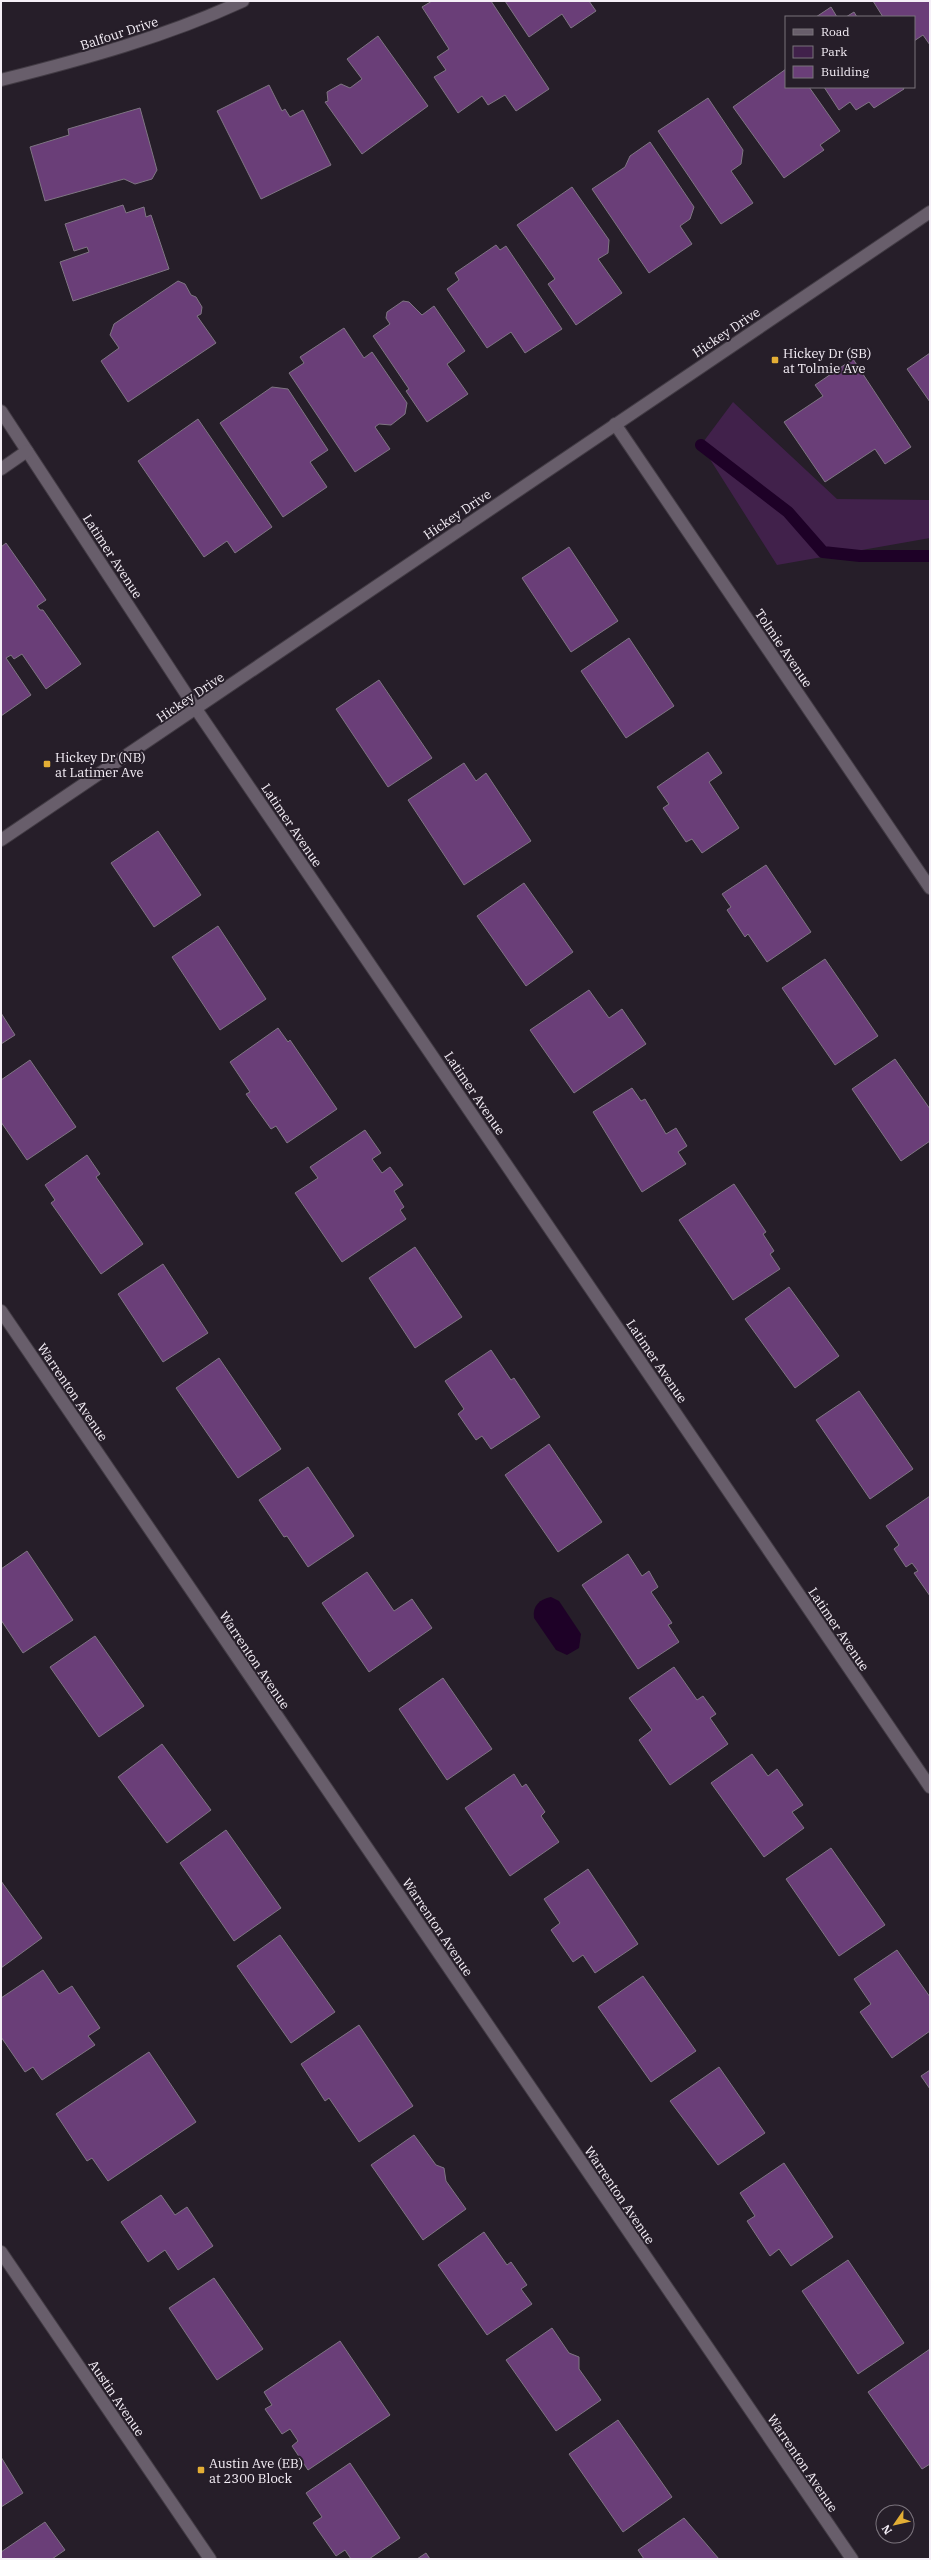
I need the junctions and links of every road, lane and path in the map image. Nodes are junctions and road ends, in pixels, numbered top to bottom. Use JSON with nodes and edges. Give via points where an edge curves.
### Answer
{"nodes":[{"id":1,"x":243,"y":1,"type":"edge"},
{"id":2,"x":1,"y":80,"type":"edge"},
{"id":3,"x":930,"y":212,"type":"edge"},
{"id":4,"x":1,"y":411,"type":"edge"},
{"id":5,"x":615,"y":424,"type":"junction"},
{"id":6,"x":27,"y":451,"type":"junction"},
{"id":7,"x":1,"y":469,"type":"edge"},
{"id":8,"x":196,"y":709,"type":"junction"},
{"id":9,"x":1,"y":840,"type":"edge"},
{"id":10,"x":930,"y":888,"type":"edge"},
{"id":11,"x":1,"y":1312,"type":"edge"},
{"id":12,"x":930,"y":1787,"type":"edge"},
{"id":13,"x":1,"y":2252,"type":"edge"},
{"id":14,"x":210,"y":2559,"type":"edge"},
{"id":15,"x":852,"y":2559,"type":"edge"}],
"edges":[{"from":1,"to":2,"type":"street","name":"Balfour Drive","via":[[205,18],[105,54]]},
{"from":3,"to":5,"type":"street","name":"Hickey Drive"},
{"from":4,"to":6,"type":"street","name":"Latimer Avenue"},
{"from":5,"to":8,"type":"street","name":"Hickey Drive"},
{"from":5,"to":10,"type":"street","name":"Tolmie Avenue"},
{"from":6,"to":7,"type":"street"},
{"from":6,"to":8,"type":"street","name":"Latimer Avenue"},
{"from":8,"to":9,"type":"street","name":"Hickey Drive"},
{"from":8,"to":12,"type":"street","name":"Latimer Avenue"},
{"from":11,"to":15,"type":"street","name":"Warrenton Avenue"},
{"from":13,"to":14,"type":"street","name":"Austin Avenue"}]}
